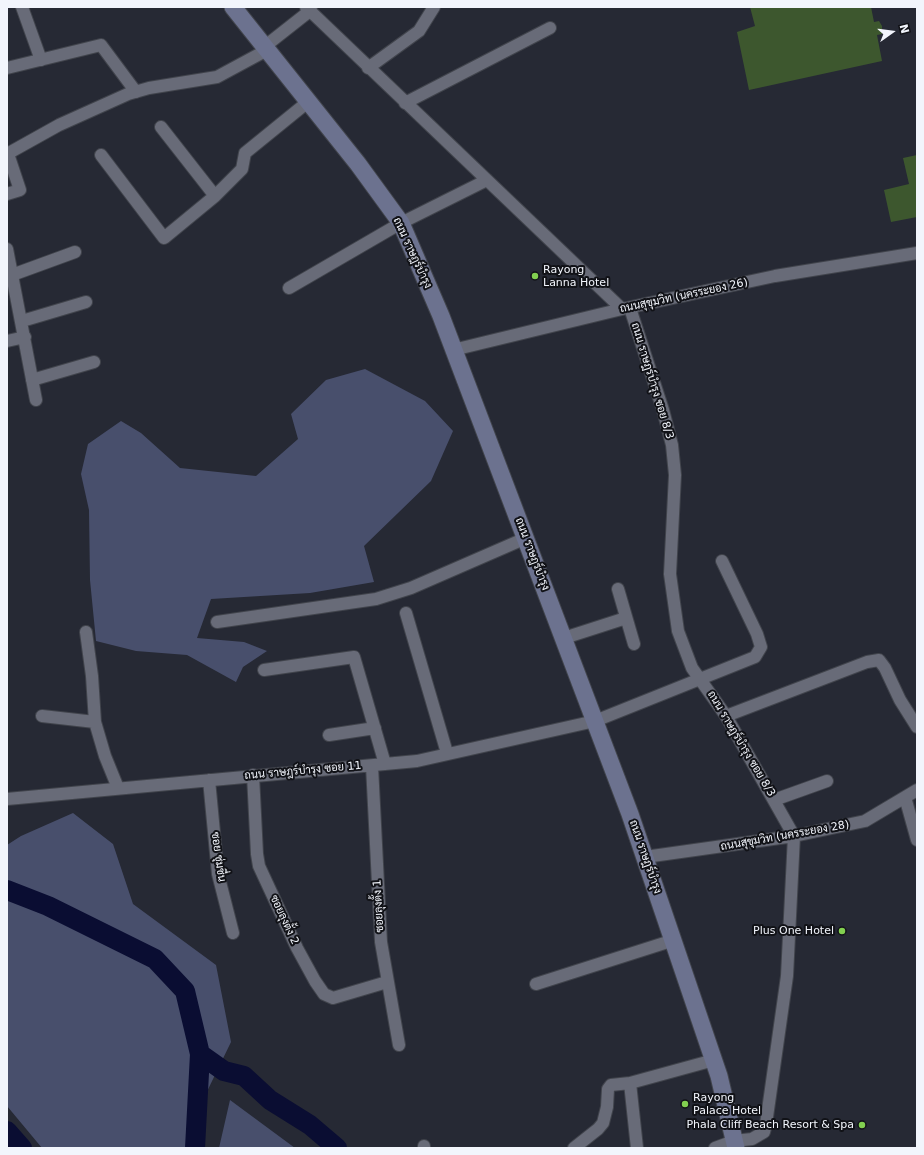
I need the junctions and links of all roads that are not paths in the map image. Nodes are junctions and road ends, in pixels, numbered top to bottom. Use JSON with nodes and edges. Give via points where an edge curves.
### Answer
{"nodes":[{"id":1,"x":22,"y":7,"type":"edge"},
{"id":2,"x":233,"y":7,"type":"edge"},
{"id":3,"x":434,"y":7,"type":"edge"},
{"id":4,"x":308,"y":9,"type":"edge"},
{"id":5,"x":550,"y":28,"type":"dead end"},
{"id":6,"x":266,"y":48,"type":"junction"},
{"id":7,"x":41,"y":60,"type":"junction"},
{"id":8,"x":7,"y":68,"type":"edge"},
{"id":9,"x":368,"y":68,"type":"junction"},
{"id":10,"x":136,"y":92,"type":"junction"},
{"id":11,"x":309,"y":101,"type":"junction"},
{"id":12,"x":405,"y":103,"type":"junction"},
{"id":13,"x":161,"y":127,"type":"dead end"},
{"id":14,"x":8,"y":154,"type":"edge"},
{"id":15,"x":101,"y":155,"type":"dead end"},
{"id":16,"x":487,"y":180,"type":"junction"},
{"id":17,"x":7,"y":194,"type":"edge"},
{"id":18,"x":215,"y":196,"type":"junction"},
{"id":19,"x":401,"y":223,"type":"junction"},
{"id":20,"x":7,"y":249,"type":"edge"},
{"id":21,"x":75,"y":252,"type":"dead end"},
{"id":22,"x":917,"y":253,"type":"edge"},
{"id":23,"x":12,"y":275,"type":"junction"},
{"id":24,"x":11,"y":288,"type":"edge"},
{"id":25,"x":289,"y":288,"type":"dead end"},
{"id":26,"x":86,"y":302,"type":"dead end"},
{"id":27,"x":626,"y":309,"type":"junction"},
{"id":28,"x":22,"y":321,"type":"junction"},
{"id":29,"x":25,"y":337,"type":"junction"},
{"id":30,"x":7,"y":341,"type":"edge"},
{"id":31,"x":453,"y":350,"type":"junction"},
{"id":32,"x":94,"y":362,"type":"dead end"},
{"id":33,"x":32,"y":380,"type":"junction"},
{"id":34,"x":36,"y":400,"type":"dead end"},
{"id":35,"x":526,"y":538,"type":"junction"},
{"id":36,"x":722,"y":561,"type":"dead end"},
{"id":37,"x":618,"y":589,"type":"dead end"},
{"id":38,"x":406,"y":613,"type":"dead end"},
{"id":39,"x":626,"y":618,"type":"junction"},
{"id":40,"x":217,"y":622,"type":"dead end"},
{"id":41,"x":86,"y":632,"type":"dead end"},
{"id":42,"x":564,"y":638,"type":"junction"},
{"id":43,"x":634,"y":644,"type":"dead end"},
{"id":44,"x":264,"y":670,"type":"dead end"},
{"id":45,"x":700,"y":678,"type":"junction"},
{"id":46,"x":42,"y":716,"type":"dead end"},
{"id":47,"x":726,"y":716,"type":"junction"},
{"id":48,"x":595,"y":721,"type":"junction"},
{"id":49,"x":95,"y":722,"type":"junction"},
{"id":50,"x":917,"y":727,"type":"edge"},
{"id":51,"x":375,"y":728,"type":"junction"},
{"id":52,"x":328,"y":735,"type":"dead end"},
{"id":53,"x":447,"y":753,"type":"junction"},
{"id":54,"x":385,"y":764,"type":"junction"},
{"id":55,"x":372,"y":766,"type":"junction"},
{"id":56,"x":253,"y":775,"type":"junction"},
{"id":57,"x":208,"y":780,"type":"junction"},
{"id":58,"x":828,"y":781,"type":"dead end"},
{"id":59,"x":118,"y":788,"type":"junction"},
{"id":60,"x":917,"y":790,"type":"edge"},
{"id":61,"x":905,"y":797,"type":"junction"},
{"id":62,"x":7,"y":799,"type":"edge"},
{"id":63,"x":774,"y":800,"type":"junction"},
{"id":64,"x":794,"y":836,"type":"junction"},
{"id":65,"x":917,"y":840,"type":"edge"},
{"id":66,"x":645,"y":857,"type":"junction"},
{"id":67,"x":232,"y":933,"type":"dead end"},
{"id":68,"x":674,"y":940,"type":"junction"},
{"id":69,"x":387,"y":982,"type":"junction"},
{"id":70,"x":536,"y":984,"type":"dead end"},
{"id":71,"x":399,"y":1045,"type":"dead end"},
{"id":72,"x":714,"y":1060,"type":"junction"},
{"id":73,"x":630,"y":1083,"type":"junction"},
{"id":74,"x":735,"y":1145,"type":"edge"},
{"id":75,"x":574,"y":1148,"type":"edge"},
{"id":76,"x":637,"y":1148,"type":"edge"},
{"id":77,"x":714,"y":1148,"type":"edge"}],
"edges":[{"from":1,"to":7,"type":"street"},
{"from":2,"to":6,"type":"street","name":"ถนน ราษฎร์บำรุง"},
{"from":3,"to":9,"type":"street","via":[[419,31]]},
{"from":4,"to":6,"type":"street"},
{"from":4,"to":9,"type":"street"},
{"from":5,"to":12,"type":"street"},
{"from":6,"to":10,"type":"street","via":[[217,77]]},
{"from":6,"to":11,"type":"street","name":"ถนน ราษฎร์บำรุง"},
{"from":7,"to":8,"type":"street"},
{"from":7,"to":10,"type":"street","via":[[101,45]]},
{"from":9,"to":12,"type":"street"},
{"from":10,"to":14,"type":"street","via":[[59,125]]},
{"from":11,"to":18,"type":"street","via":[[245,152],[242,169]]},
{"from":11,"to":19,"type":"street","name":"ถนน ราษฎร์บำรุง"},
{"from":12,"to":16,"type":"street"},
{"from":13,"to":18,"type":"street"},
{"from":14,"to":17,"type":"street","via":[[20,190]]},
{"from":15,"to":18,"type":"street","via":[[164,238]]},
{"from":16,"to":19,"type":"street"},
{"from":16,"to":27,"type":"street"},
{"from":19,"to":25,"type":"street"},
{"from":19,"to":31,"type":"street","name":"ถนน ราษฎร์บำรุง"},
{"from":20,"to":23,"type":"street"},
{"from":21,"to":23,"type":"street"},
{"from":22,"to":27,"type":"street","name":"ถนนสุขุมวิท (นครระยอง 26)","via":[[776,276]]},
{"from":23,"to":24,"type":"street"},
{"from":24,"to":28,"type":"street"},
{"from":26,"to":28,"type":"street"},
{"from":27,"to":31,"type":"street","name":"ถนนสุขุมวิท (นครระยอง 26)"},
{"from":27,"to":45,"type":"street","name":"ถนน ราษฎร์บำรุง ซอย 8/3","via":[[663,410],[672,445],[675,475],[670,574],[672,593],[678,631],[692,668]]},
{"from":28,"to":29,"type":"street"},
{"from":29,"to":30,"type":"street"},
{"from":29,"to":33,"type":"street"},
{"from":31,"to":35,"type":"street","name":"ถนน ราษฎร์บำรุง"},
{"from":32,"to":33,"type":"street"},
{"from":33,"to":34,"type":"street"},
{"from":35,"to":40,"type":"street","via":[[411,588],[376,599]]},
{"from":35,"to":42,"type":"street","name":"ถนน ราษฎร์บำรุง"},
{"from":36,"to":45,"type":"street","name":"ถนน ราษฎร์บำรุง ซอย 11","via":[[761,647],[755,658]]},
{"from":37,"to":39,"type":"street"},
{"from":38,"to":53,"type":"street"},
{"from":39,"to":42,"type":"street"},
{"from":39,"to":43,"type":"street"},
{"from":41,"to":49,"type":"street"},
{"from":42,"to":48,"type":"street","name":"ถนน ราษฎร์บำรุง"},
{"from":44,"to":51,"type":"street","via":[[354,657]]},
{"from":45,"to":47,"type":"street","name":"ถนน ราษฎร์บำรุง ซอย 8/3"},
{"from":45,"to":48,"type":"street","name":"ถนน ราษฎร์บำรุง ซอย 11"},
{"from":46,"to":49,"type":"street"},
{"from":47,"to":50,"type":"street","via":[[878,660],[885,668],[900,700]]},
{"from":47,"to":63,"type":"street","name":"ถนน ราษฎร์บำรุง ซอย 8/3"},
{"from":48,"to":53,"type":"street","name":"ถนน ราษฎร์บำรุง ซอย 11"},
{"from":48,"to":66,"type":"street","name":"ถนน ราษฎร์บำรุง"},
{"from":49,"to":59,"type":"street"},
{"from":51,"to":52,"type":"street"},
{"from":51,"to":54,"type":"street"},
{"from":53,"to":54,"type":"street","name":"ถนน ราษฎร์บำรุง ซอย 11","via":[[417,761]]},
{"from":54,"to":55,"type":"street","name":"ถนน ราษฎร์บำรุง ซอย 11"},
{"from":55,"to":56,"type":"street","name":"ถนน ราษฎร์บำรุง ซอย 11"},
{"from":55,"to":69,"type":"street","name":"ซอยลุงตั้ง 1","via":[[381,942]]},
{"from":56,"to":57,"type":"street","name":"ถนน ราษฎร์บำรุง ซอย 11"},
{"from":56,"to":69,"type":"street","name":"ซอยลุงตั้ง 2","via":[[256,854],[259,866],[315,982],[324,994],[333,998]]},
{"from":57,"to":59,"type":"street","name":"ถนน ราษฎร์บำรุง ซอย 11"},
{"from":57,"to":67,"type":"street","name":"ซอย ชุ่มชื่น","via":[[218,874]]},
{"from":58,"to":63,"type":"street"},
{"from":59,"to":62,"type":"street","name":"ถนน ราษฎร์บำรุง ซอย 11"},
{"from":60,"to":61,"type":"street","name":"ถนนสุขุมวิท (นครระยอง 28)"},
{"from":61,"to":64,"type":"street","name":"ถนนสุขุมวิท (นครระยอง 28)","via":[[865,821]]},
{"from":61,"to":65,"type":"street"},
{"from":63,"to":64,"type":"street","name":"ถนน ราษฎร์บำรุง ซอย 8/3"},
{"from":64,"to":66,"type":"street","name":"ถนนสุขุมวิท (นครระยอง 28)"},
{"from":64,"to":74,"type":"street","via":[[787,976],[766,1124],[764,1132]]},
{"from":66,"to":68,"type":"street","name":"ถนน ราษฎร์บำรุง"},
{"from":68,"to":70,"type":"street"},
{"from":68,"to":72,"type":"street","name":"ถนน ราษฎร์บำรุง"},
{"from":69,"to":71,"type":"street","name":"ซอยลุงตั้ง 1"},
{"from":72,"to":73,"type":"street"},
{"from":72,"to":74,"type":"street","name":"ถนน ราษฎร์บำรุง"},
{"from":73,"to":75,"type":"street","via":[[611,1086],[608,1089],[603,1123]]},
{"from":73,"to":76,"type":"street"},
{"from":74,"to":77,"type":"street"}]}
